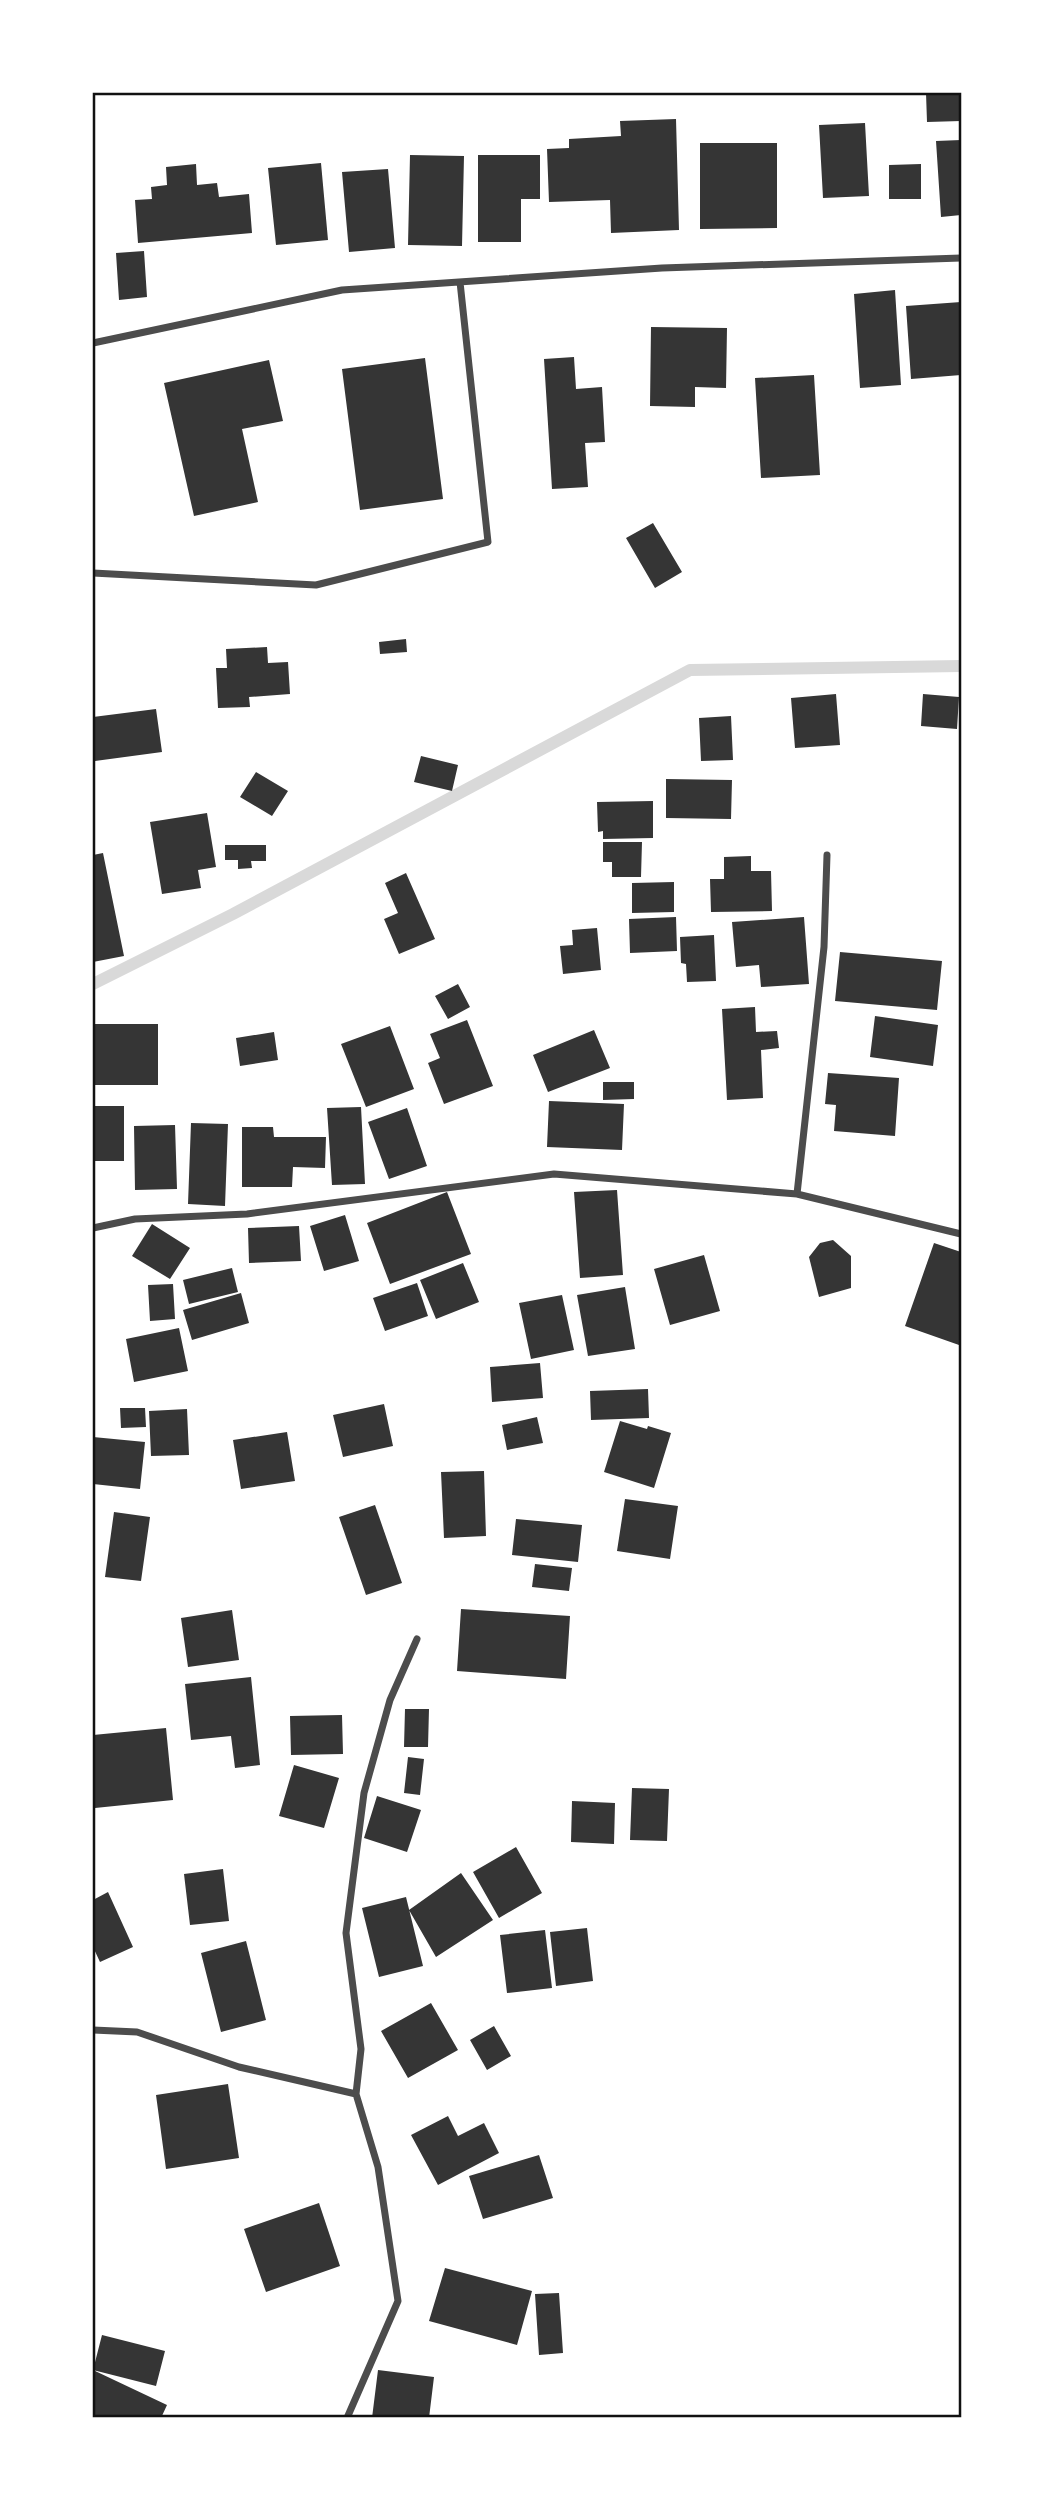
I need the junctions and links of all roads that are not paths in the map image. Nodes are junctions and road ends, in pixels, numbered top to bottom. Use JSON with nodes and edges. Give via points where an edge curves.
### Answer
{"nodes":[{"id":1,"x":961,"y":258,"type":"edge"},
{"id":2,"x":460,"y":282,"type":"junction"},
{"id":3,"x":93,"y":343,"type":"edge"},
{"id":4,"x":93,"y":573,"type":"edge"},
{"id":5,"x":827,"y":855,"type":"dead end"},
{"id":6,"x":797,"y":1194,"type":"junction"},
{"id":7,"x":93,"y":1228,"type":"edge"},
{"id":8,"x":961,"y":1234,"type":"edge"},
{"id":9,"x":417,"y":1639,"type":"dead end"},
{"id":10,"x":93,"y":2030,"type":"edge"},
{"id":11,"x":356,"y":2094,"type":"junction"},
{"id":12,"x":347,"y":2418,"type":"edge"}],
"edges":[{"from":1,"to":2,"type":"street","via":[[662,268]]},
{"from":2,"to":3,"type":"street","via":[[342,290]]},
{"from":2,"to":4,"type":"street","via":[[488,542],[316,584]]},
{"from":5,"to":6,"type":"street","via":[[824,947]]},
{"from":6,"to":7,"type":"street","via":[[554,1174],[247,1213],[135,1219]]},
{"from":6,"to":8,"type":"street"},
{"from":9,"to":11,"type":"street","via":[[390,1700],[364,1793],[346,1933],[360,2049]]},
{"from":10,"to":11,"type":"street","via":[[138,2032],[239,2067]]},
{"from":11,"to":12,"type":"street","via":[[378,2167],[398,2301]]}]}
